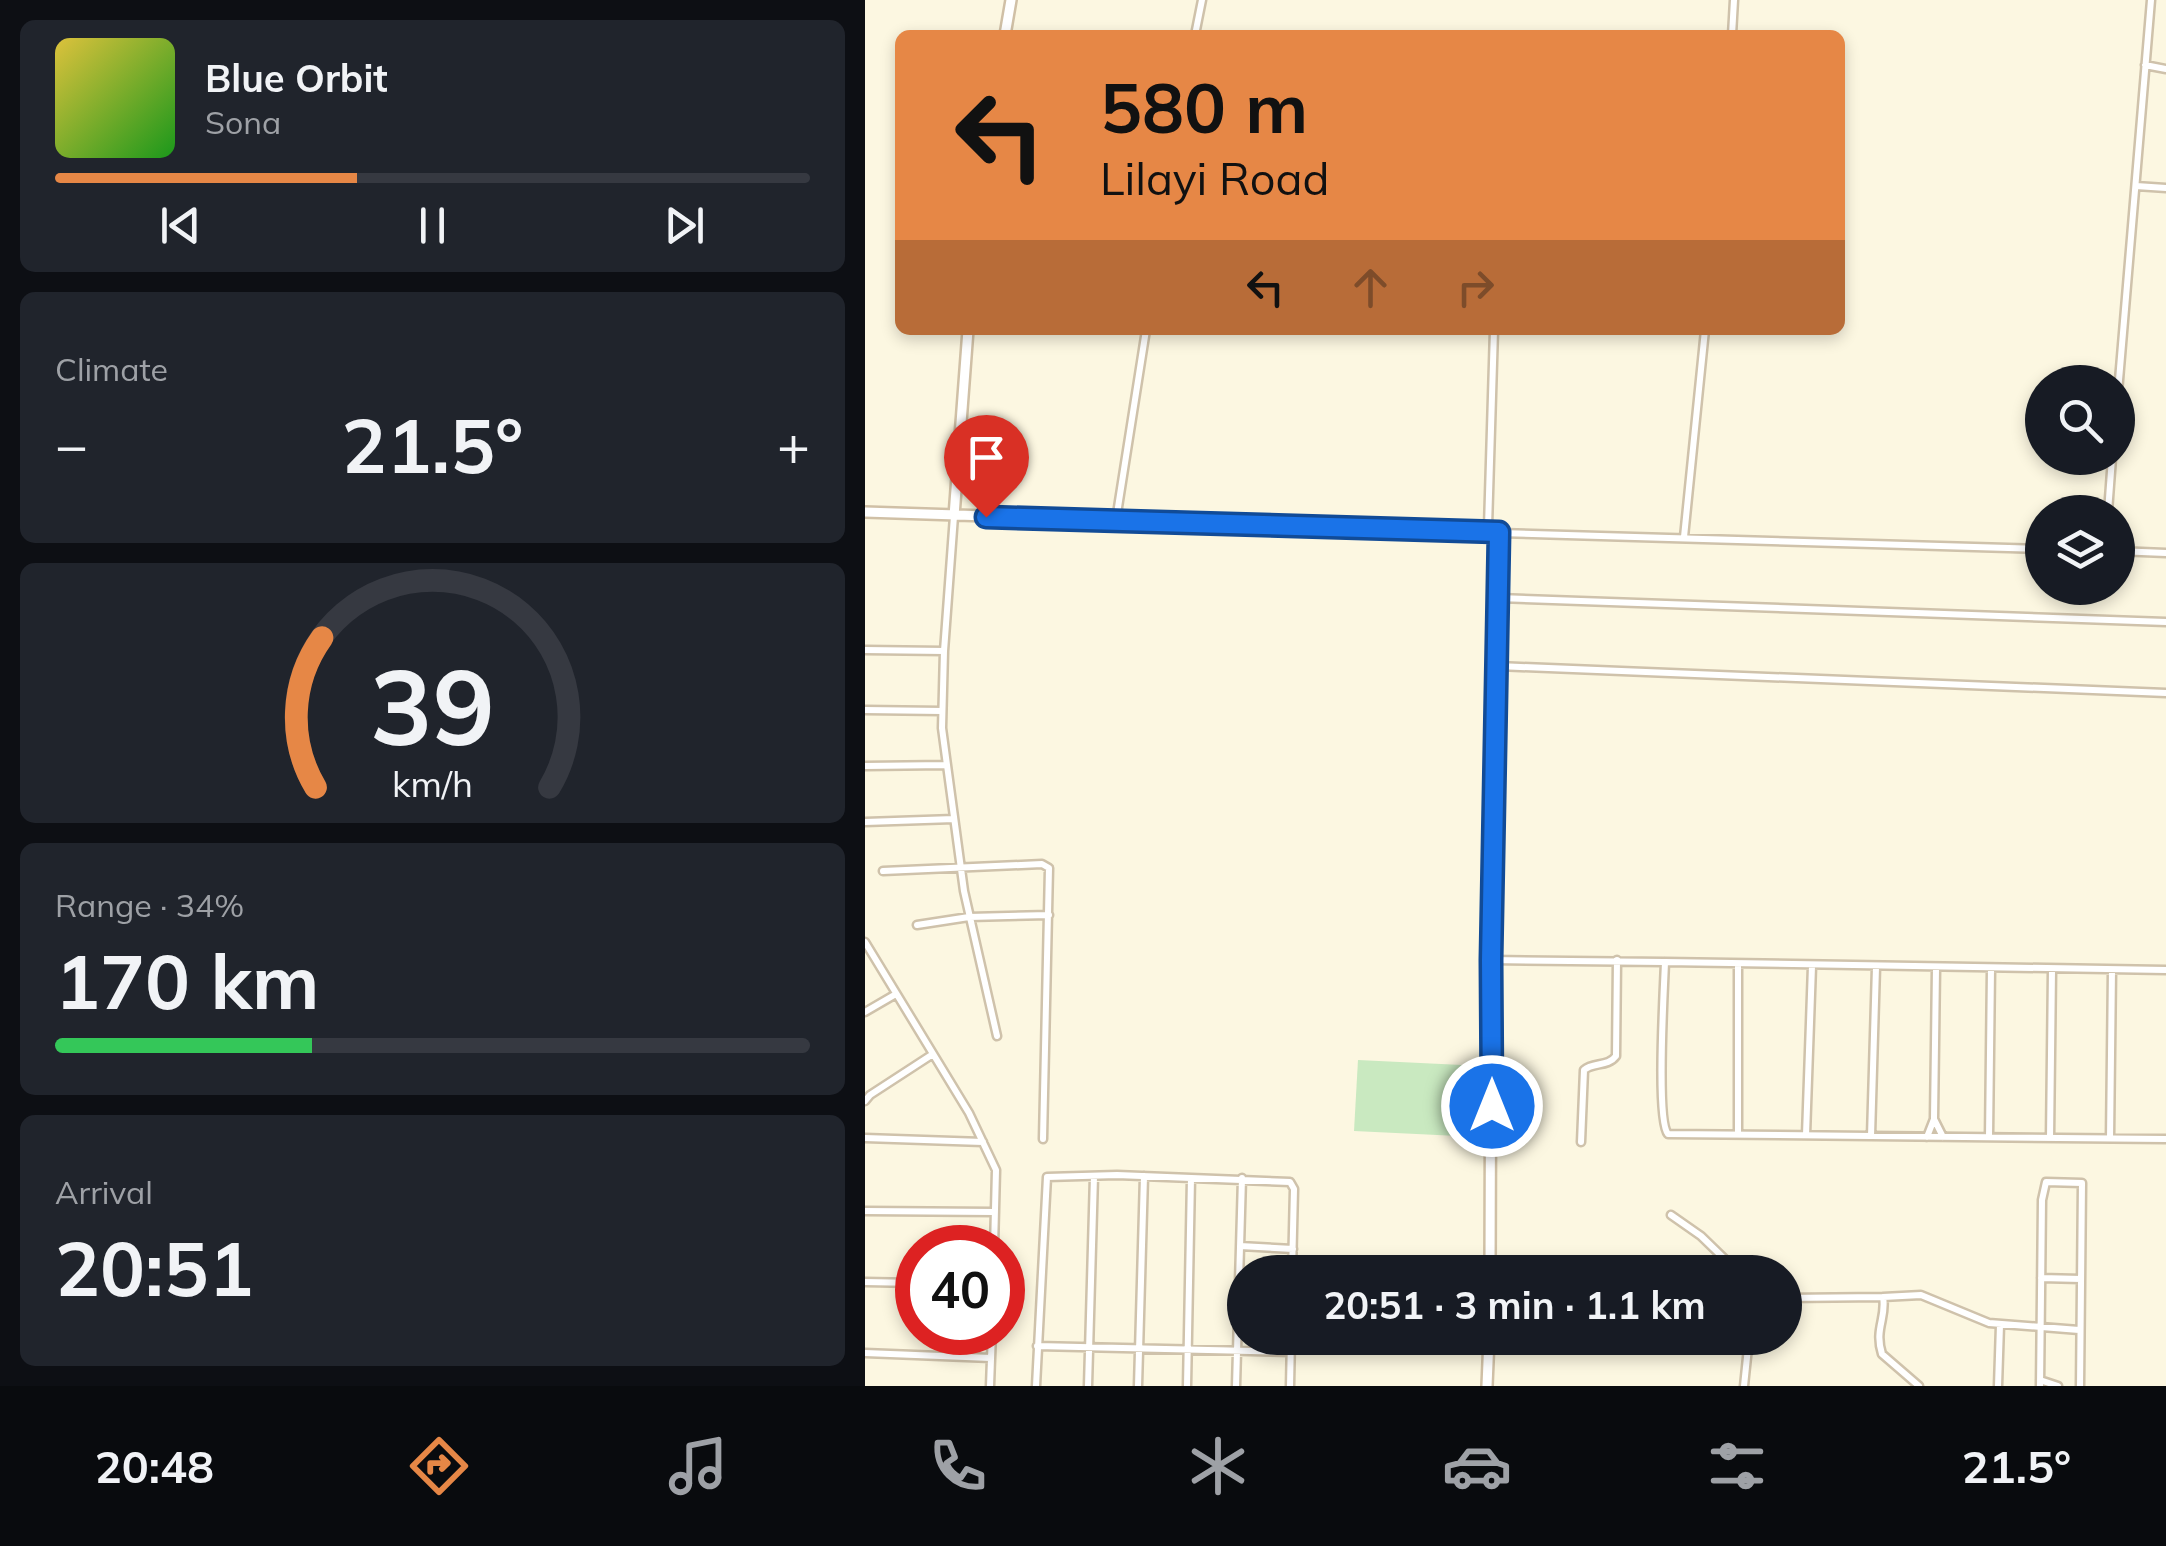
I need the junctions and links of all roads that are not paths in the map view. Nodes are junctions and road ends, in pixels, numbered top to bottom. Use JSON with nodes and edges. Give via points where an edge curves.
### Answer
{"nodes":[{"id":1,"x":1011,"y":0,"type":"edge"},
{"id":2,"x":1201,"y":0,"type":"edge"},
{"id":3,"x":1734,"y":0,"type":"edge"},
{"id":4,"x":2151,"y":0,"type":"edge"},
{"id":5,"x":1006,"y":30,"type":"edge"},
{"id":6,"x":1196,"y":30,"type":"edge"},
{"id":7,"x":1731,"y":30,"type":"edge"},
{"id":8,"x":2145,"y":65,"type":"junction"},
{"id":9,"x":2166,"y":68,"type":"edge"},
{"id":10,"x":2135,"y":186,"type":"junction"},
{"id":11,"x":2166,"y":188,"type":"edge"},
{"id":12,"x":967,"y":335,"type":"edge"},
{"id":13,"x":1145,"y":335,"type":"edge"},
{"id":14,"x":1494,"y":335,"type":"edge"},
{"id":15,"x":1704,"y":335,"type":"edge"},
{"id":16,"x":2120,"y":365,"type":"edge"},
{"id":17,"x":865,"y":512,"type":"edge"},
{"id":18,"x":954,"y":516,"type":"junction"},
{"id":19,"x":1116,"y":521,"type":"junction"},
{"id":20,"x":1499,"y":532,"type":"junction"},
{"id":21,"x":1684,"y":537,"type":"junction"},
{"id":22,"x":2025,"y":548,"type":"edge"},
{"id":23,"x":2135,"y":552,"type":"edge"},
{"id":24,"x":2166,"y":553,"type":"edge"},
{"id":25,"x":1499,"y":598,"type":"junction"},
{"id":26,"x":2166,"y":622,"type":"edge"},
{"id":27,"x":865,"y":650,"type":"edge"},
{"id":28,"x":943,"y":651,"type":"junction"},
{"id":29,"x":1499,"y":666,"type":"junction"},
{"id":30,"x":2166,"y":693,"type":"edge"},
{"id":31,"x":865,"y":710,"type":"edge"},
{"id":32,"x":941,"y":711,"type":"junction"},
{"id":33,"x":946,"y":765,"type":"junction"},
{"id":34,"x":865,"y":766,"type":"edge"},
{"id":35,"x":954,"y":819,"type":"junction"},
{"id":36,"x":865,"y":822,"type":"edge"},
{"id":37,"x":961,"y":868,"type":"junction"},
{"id":38,"x":883,"y":871,"type":"dead end"},
{"id":39,"x":1049,"y":915,"type":"junction"},
{"id":40,"x":969,"y":917,"type":"junction"},
{"id":41,"x":917,"y":925,"type":"dead end"},
{"id":42,"x":865,"y":942,"type":"edge"},
{"id":43,"x":1491,"y":960,"type":"junction"},
{"id":44,"x":1617,"y":960,"type":"junction"},
{"id":45,"x":1665,"y":962,"type":"junction"},
{"id":46,"x":1738,"y":964,"type":"junction"},
{"id":47,"x":1812,"y":966,"type":"junction"},
{"id":48,"x":1876,"y":967,"type":"junction"},
{"id":49,"x":1936,"y":968,"type":"junction"},
{"id":50,"x":1991,"y":969,"type":"junction"},
{"id":51,"x":2052,"y":970,"type":"junction"},
{"id":52,"x":2112,"y":970,"type":"junction"},
{"id":53,"x":2166,"y":970,"type":"edge"},
{"id":54,"x":897,"y":994,"type":"junction"},
{"id":55,"x":865,"y":1012,"type":"edge"},
{"id":56,"x":997,"y":1036,"type":"dead end"},
{"id":57,"x":933,"y":1054,"type":"junction"},
{"id":58,"x":865,"y":1101,"type":"edge"},
{"id":59,"x":1934,"y":1119,"type":"junction"},
{"id":60,"x":1738,"y":1134,"type":"junction"},
{"id":61,"x":1806,"y":1135,"type":"junction"},
{"id":62,"x":1871,"y":1136,"type":"junction"},
{"id":63,"x":1927,"y":1136,"type":"junction"},
{"id":64,"x":1943,"y":1137,"type":"junction"},
{"id":65,"x":865,"y":1138,"type":"edge"},
{"id":66,"x":1989,"y":1138,"type":"junction"},
{"id":67,"x":2050,"y":1138,"type":"junction"},
{"id":68,"x":2109,"y":1138,"type":"junction"},
{"id":69,"x":1043,"y":1139,"type":"dead end"},
{"id":70,"x":2166,"y":1139,"type":"edge"},
{"id":71,"x":983,"y":1142,"type":"junction"},
{"id":72,"x":1581,"y":1142,"type":"dead end"},
{"id":73,"x":1094,"y":1176,"type":"junction"},
{"id":74,"x":1144,"y":1176,"type":"junction"},
{"id":75,"x":1191,"y":1178,"type":"junction"},
{"id":76,"x":1241,"y":1178,"type":"junction"},
{"id":77,"x":865,"y":1211,"type":"edge"},
{"id":78,"x":995,"y":1212,"type":"junction"},
{"id":79,"x":1671,"y":1215,"type":"dead end"},
{"id":80,"x":995,"y":1225,"type":"edge"},
{"id":81,"x":1240,"y":1246,"type":"junction"},
{"id":82,"x":1293,"y":1249,"type":"junction"},
{"id":83,"x":1240,"y":1255,"type":"edge"},
{"id":84,"x":1293,"y":1255,"type":"edge"},
{"id":85,"x":1491,"y":1255,"type":"edge"},
{"id":86,"x":1721,"y":1255,"type":"edge"},
{"id":87,"x":2041,"y":1278,"type":"junction"},
{"id":88,"x":2081,"y":1279,"type":"junction"},
{"id":89,"x":865,"y":1282,"type":"edge"},
{"id":90,"x":895,"y":1283,"type":"edge"},
{"id":91,"x":1883,"y":1297,"type":"junction"},
{"id":92,"x":1802,"y":1298,"type":"edge"},
{"id":93,"x":2000,"y":1325,"type":"junction"},
{"id":94,"x":2040,"y":1328,"type":"junction"},
{"id":95,"x":2079,"y":1330,"type":"junction"},
{"id":96,"x":1037,"y":1346,"type":"junction"},
{"id":97,"x":1089,"y":1346,"type":"junction"},
{"id":98,"x":1139,"y":1349,"type":"junction"},
{"id":99,"x":1189,"y":1350,"type":"junction"},
{"id":100,"x":1227,"y":1350,"type":"edge"},
{"id":101,"x":865,"y":1353,"type":"edge"},
{"id":102,"x":991,"y":1355,"type":"edge"},
{"id":103,"x":1237,"y":1355,"type":"edge"},
{"id":104,"x":1291,"y":1355,"type":"edge"},
{"id":105,"x":1488,"y":1355,"type":"edge"},
{"id":106,"x":1747,"y":1355,"type":"edge"},
{"id":107,"x":991,"y":1358,"type":"junction"},
{"id":108,"x":2040,"y":1383,"type":"edge"},
{"id":109,"x":990,"y":1386,"type":"edge"},
{"id":110,"x":1036,"y":1386,"type":"edge"},
{"id":111,"x":1089,"y":1386,"type":"edge"},
{"id":112,"x":1138,"y":1386,"type":"edge"},
{"id":113,"x":1187,"y":1386,"type":"edge"},
{"id":114,"x":1236,"y":1386,"type":"edge"},
{"id":115,"x":1290,"y":1386,"type":"edge"},
{"id":116,"x":1487,"y":1386,"type":"edge"},
{"id":117,"x":1744,"y":1386,"type":"edge"},
{"id":118,"x":1919,"y":1386,"type":"edge"},
{"id":119,"x":1998,"y":1386,"type":"edge"},
{"id":120,"x":2058,"y":1386,"type":"edge"},
{"id":121,"x":2080,"y":1386,"type":"edge"}],
"edges":[{"from":1,"to":5,"type":"street"},
{"from":2,"to":6,"type":"street"},
{"from":3,"to":7,"type":"street"},
{"from":4,"to":8,"type":"street"},
{"from":8,"to":9,"type":"street"},
{"from":8,"to":10,"type":"street"},
{"from":10,"to":11,"type":"street"},
{"from":10,"to":16,"type":"street"},
{"from":12,"to":18,"type":"street"},
{"from":13,"to":19,"type":"street"},
{"from":14,"to":20,"type":"street","via":[[1488,528]]},
{"from":15,"to":21,"type":"street"},
{"from":17,"to":18,"type":"street"},
{"from":18,"to":19,"type":"street"},
{"from":18,"to":28,"type":"street"},
{"from":19,"to":20,"type":"street"},
{"from":20,"to":21,"type":"street"},
{"from":20,"to":25,"type":"street"},
{"from":21,"to":22,"type":"street"},
{"from":23,"to":24,"type":"street"},
{"from":25,"to":26,"type":"street"},
{"from":25,"to":29,"type":"street"},
{"from":27,"to":28,"type":"street"},
{"from":28,"to":32,"type":"street"},
{"from":29,"to":30,"type":"street"},
{"from":29,"to":43,"type":"street"},
{"from":31,"to":32,"type":"street"},
{"from":32,"to":33,"type":"street"},
{"from":33,"to":34,"type":"street"},
{"from":33,"to":35,"type":"street"},
{"from":35,"to":36,"type":"street"},
{"from":35,"to":37,"type":"street"},
{"from":37,"to":38,"type":"street"},
{"from":37,"to":39,"type":"street","via":[[1047,864]]},
{"from":37,"to":40,"type":"street"},
{"from":39,"to":40,"type":"street"},
{"from":39,"to":69,"type":"street"},
{"from":40,"to":41,"type":"street"},
{"from":40,"to":56,"type":"street"},
{"from":42,"to":54,"type":"street"},
{"from":43,"to":44,"type":"street"},
{"from":43,"to":85,"type":"street"},
{"from":44,"to":45,"type":"street"},
{"from":44,"to":72,"type":"street","via":[[1615,1056],[1584,1070]]},
{"from":45,"to":46,"type":"street"},
{"from":45,"to":60,"type":"street","via":[[1663,1128],[1668,1134]]},
{"from":46,"to":47,"type":"street"},
{"from":46,"to":60,"type":"street"},
{"from":47,"to":48,"type":"street"},
{"from":47,"to":61,"type":"street"},
{"from":48,"to":49,"type":"street"},
{"from":48,"to":62,"type":"street"},
{"from":49,"to":50,"type":"street"},
{"from":49,"to":59,"type":"street"},
{"from":50,"to":51,"type":"street"},
{"from":50,"to":66,"type":"street"},
{"from":51,"to":52,"type":"street"},
{"from":51,"to":67,"type":"street"},
{"from":52,"to":53,"type":"street"},
{"from":52,"to":68,"type":"street"},
{"from":54,"to":55,"type":"street"},
{"from":54,"to":57,"type":"street"},
{"from":57,"to":58,"type":"street"},
{"from":57,"to":71,"type":"street"},
{"from":59,"to":63,"type":"street"},
{"from":59,"to":64,"type":"street"},
{"from":60,"to":61,"type":"street"},
{"from":61,"to":62,"type":"street"},
{"from":62,"to":63,"type":"street"},
{"from":63,"to":64,"type":"street"},
{"from":64,"to":66,"type":"street"},
{"from":65,"to":71,"type":"street"},
{"from":66,"to":67,"type":"street"},
{"from":67,"to":68,"type":"street"},
{"from":68,"to":70,"type":"street"},
{"from":71,"to":78,"type":"street","via":[[996,1170]]},
{"from":73,"to":74,"type":"street"},
{"from":73,"to":96,"type":"street","via":[[1045,1179]]},
{"from":73,"to":97,"type":"street"},
{"from":74,"to":75,"type":"street"},
{"from":74,"to":98,"type":"street"},
{"from":75,"to":76,"type":"street"},
{"from":75,"to":99,"type":"street"},
{"from":76,"to":81,"type":"street"},
{"from":76,"to":82,"type":"street","via":[[1290,1182]]},
{"from":77,"to":78,"type":"street"},
{"from":78,"to":80,"type":"street"},
{"from":79,"to":86,"type":"street"},
{"from":81,"to":82,"type":"street"},
{"from":81,"to":83,"type":"street"},
{"from":82,"to":84,"type":"street"},
{"from":87,"to":88,"type":"street"},
{"from":87,"to":88,"type":"street","via":[[2046,1182],[2081,1184]]},
{"from":87,"to":94,"type":"street"},
{"from":88,"to":95,"type":"street"},
{"from":89,"to":90,"type":"street"},
{"from":91,"to":92,"type":"street"},
{"from":91,"to":93,"type":"street","via":[[1927,1296]]},
{"from":91,"to":118,"type":"street","via":[[1882,1354]]},
{"from":93,"to":94,"type":"street"},
{"from":93,"to":119,"type":"street"},
{"from":94,"to":95,"type":"street"},
{"from":94,"to":108,"type":"street"},
{"from":95,"to":121,"type":"street"},
{"from":96,"to":97,"type":"street"},
{"from":96,"to":110,"type":"street"},
{"from":97,"to":98,"type":"street"},
{"from":97,"to":111,"type":"street"},
{"from":98,"to":99,"type":"street"},
{"from":98,"to":112,"type":"street"},
{"from":99,"to":100,"type":"street"},
{"from":99,"to":113,"type":"street"},
{"from":101,"to":107,"type":"street"},
{"from":102,"to":107,"type":"street"},
{"from":103,"to":114,"type":"street"},
{"from":104,"to":115,"type":"street"},
{"from":105,"to":116,"type":"street"},
{"from":106,"to":117,"type":"street"},
{"from":107,"to":109,"type":"street"},
{"from":108,"to":120,"type":"street"}]}
